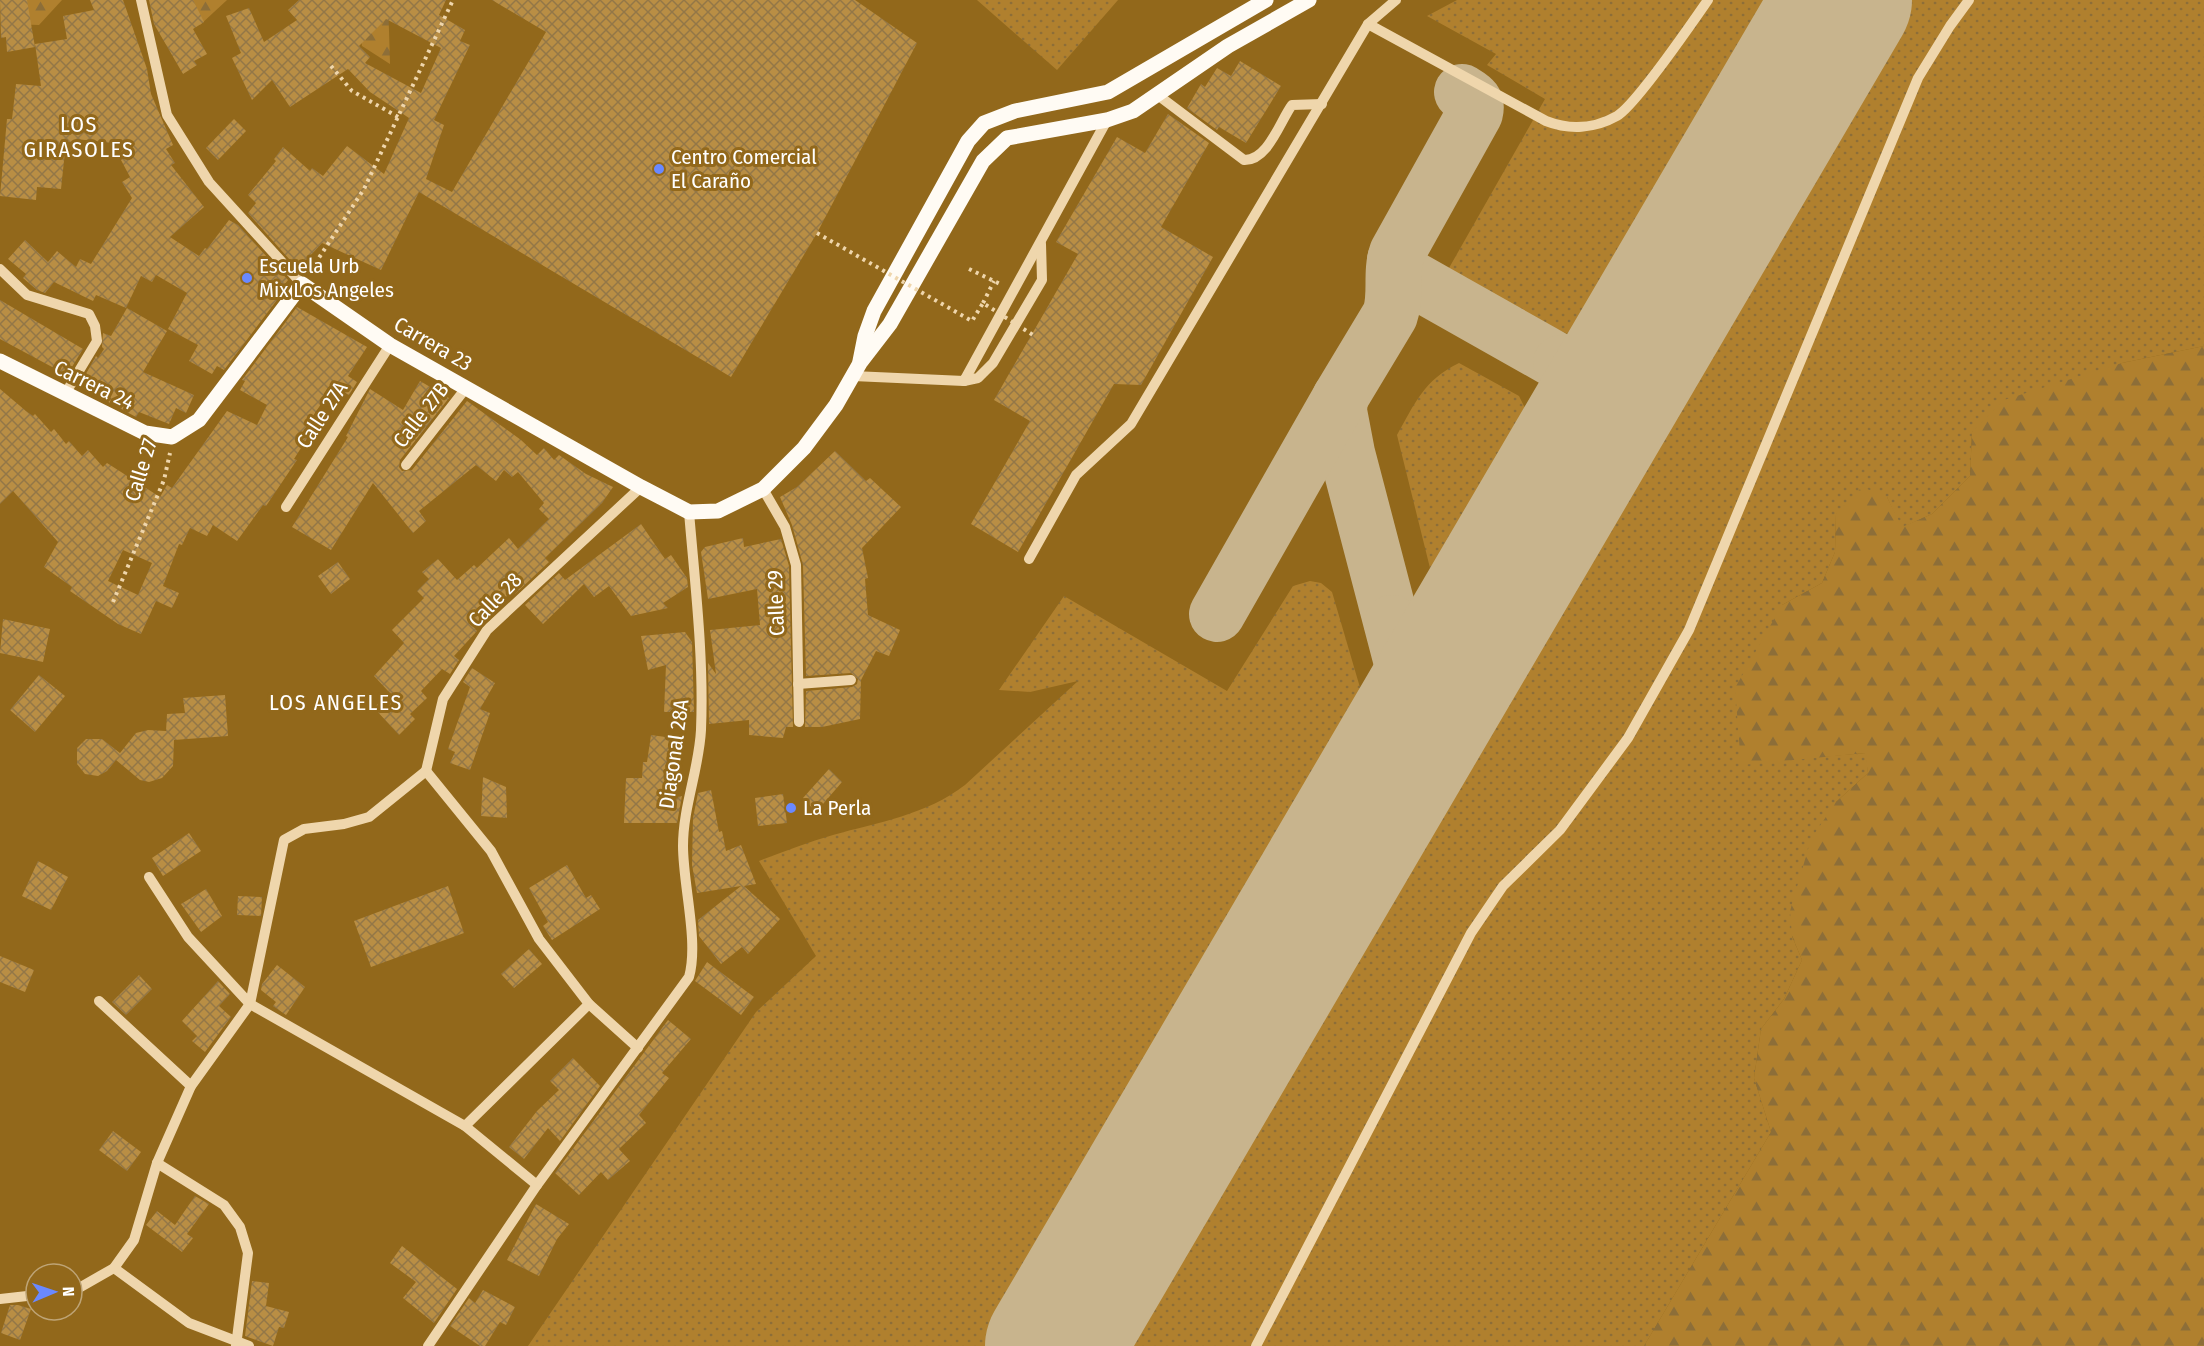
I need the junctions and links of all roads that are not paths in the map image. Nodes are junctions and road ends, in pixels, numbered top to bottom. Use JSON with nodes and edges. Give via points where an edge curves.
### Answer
{"nodes":[{"id":1,"x":141,"y":0,"type":"edge"},
{"id":2,"x":1266,"y":0,"type":"edge"},
{"id":3,"x":1309,"y":0,"type":"edge"},
{"id":4,"x":1396,"y":0,"type":"edge"},
{"id":5,"x":1708,"y":0,"type":"edge"},
{"id":6,"x":1969,"y":0,"type":"edge"},
{"id":7,"x":1368,"y":24,"type":"junction"},
{"id":8,"x":1159,"y":96,"type":"junction"},
{"id":9,"x":1322,"y":104,"type":"junction"},
{"id":10,"x":1107,"y":120,"type":"junction"},
{"id":11,"x":1041,"y":244,"type":"junction"},
{"id":12,"x":0,"y":269,"type":"edge"},
{"id":13,"x":302,"y":284,"type":"junction"},
{"id":14,"x":390,"y":345,"type":"junction"},
{"id":15,"x":0,"y":361,"type":"edge"},
{"id":16,"x":856,"y":369,"type":"junction"},
{"id":17,"x":964,"y":381,"type":"junction"},
{"id":18,"x":466,"y":388,"type":"junction"},
{"id":19,"x":65,"y":394,"type":"junction"},
{"id":20,"x":172,"y":437,"type":"joint"},
{"id":21,"x":406,"y":465,"type":"dead end"},
{"id":22,"x":641,"y":487,"type":"junction"},
{"id":23,"x":763,"y":489,"type":"junction"},
{"id":24,"x":286,"y":507,"type":"dead end"},
{"id":25,"x":689,"y":512,"type":"junction"},
{"id":26,"x":1029,"y":559,"type":"dead end"},
{"id":27,"x":851,"y":680,"type":"dead end"},
{"id":28,"x":798,"y":684,"type":"junction"},
{"id":29,"x":799,"y":722,"type":"dead end"},
{"id":30,"x":426,"y":771,"type":"junction"},
{"id":31,"x":149,"y":877,"type":"dead end"},
{"id":32,"x":99,"y":1001,"type":"dead end"},
{"id":33,"x":250,"y":1004,"type":"junction"},
{"id":34,"x":589,"y":1004,"type":"junction"},
{"id":35,"x":638,"y":1048,"type":"junction"},
{"id":36,"x":191,"y":1086,"type":"junction"},
{"id":37,"x":465,"y":1126,"type":"junction"},
{"id":38,"x":157,"y":1162,"type":"junction"},
{"id":39,"x":537,"y":1185,"type":"junction"},
{"id":40,"x":114,"y":1268,"type":"junction"},
{"id":41,"x":84,"y":1285,"type":"edge"},
{"id":42,"x":24,"y":1296,"type":"edge"},
{"id":43,"x":0,"y":1299,"type":"edge"},
{"id":44,"x":237,"y":1343,"type":"edge"},
{"id":45,"x":249,"y":1346,"type":"edge"},
{"id":46,"x":428,"y":1346,"type":"edge"},
{"id":47,"x":1256,"y":1346,"type":"edge"}],
"edges":[{"from":1,"to":13,"type":"street","name":"Carrera 23","via":[[167,115],[209,182]]},
{"from":2,"to":16,"type":"main road","via":[[1108,92],[1015,111],[984,123],[968,141],[874,312]]},
{"from":3,"to":8,"type":"main road","via":[[1228,46]]},
{"from":4,"to":7,"type":"street"},
{"from":5,"to":7,"type":"street","via":[[1618,116],[1589,126],[1563,127],[1545,121]]},
{"from":6,"to":47,"type":"street","via":[[1918,78],[1689,630],[1628,738],[1560,830],[1503,886],[1471,933]]},
{"from":7,"to":9,"type":"street"},
{"from":8,"to":9,"type":"street","via":[[1244,160],[1254,159],[1265,149],[1292,105]]},
{"from":8,"to":10,"type":"main road"},
{"from":9,"to":26,"type":"street","via":[[1131,424],[1076,476]]},
{"from":10,"to":11,"type":"street"},
{"from":10,"to":16,"type":"main road","via":[[1007,138],[983,161],[890,324]]},
{"from":11,"to":17,"type":"street"},
{"from":11,"to":17,"type":"street","via":[[1042,280],[993,363],[978,378]]},
{"from":12,"to":19,"type":"street","via":[[27,296],[89,314],[97,341]]},
{"from":13,"to":14,"type":"main road","name":"Carrera 23"},
{"from":13,"to":20,"type":"main road","name":"Calle 27","via":[[199,420]]},
{"from":14,"to":18,"type":"main road","name":"Carrera 23"},
{"from":14,"to":24,"type":"street","name":"Calle 27A"},
{"from":15,"to":19,"type":"main road","name":"Carrera 24"},
{"from":16,"to":17,"type":"street"},
{"from":16,"to":23,"type":"main road","via":[[836,405],[804,448]]},
{"from":18,"to":21,"type":"street","name":"Calle 27B"},
{"from":18,"to":22,"type":"main road","name":"Carrera 23"},
{"from":19,"to":20,"type":"main road","name":"Carrera 24","via":[[145,433]]},
{"from":22,"to":25,"type":"main road","name":"Carrera 23"},
{"from":22,"to":30,"type":"street","name":"Calle 28","via":[[488,630],[443,699]]},
{"from":23,"to":25,"type":"main road","name":"Carrera 23","via":[[718,511]]},
{"from":23,"to":28,"type":"street","name":"Calle 29","via":[[785,527],[796,565]]},
{"from":25,"to":35,"type":"street","name":"Diagonal 28A","via":[[702,681],[700,733],[683,830],[692,966],[689,977]]},
{"from":27,"to":28,"type":"street"},
{"from":28,"to":29,"type":"street","name":"Calle 29"},
{"from":30,"to":33,"type":"street","via":[[369,817],[304,829],[284,840]]},
{"from":30,"to":34,"type":"street","via":[[491,851],[539,939]]},
{"from":31,"to":33,"type":"street","via":[[188,937]]},
{"from":32,"to":36,"type":"street"},
{"from":33,"to":36,"type":"street"},
{"from":33,"to":37,"type":"street"},
{"from":34,"to":35,"type":"street"},
{"from":34,"to":37,"type":"street"},
{"from":35,"to":39,"type":"street"},
{"from":36,"to":38,"type":"street"},
{"from":37,"to":39,"type":"street"},
{"from":38,"to":40,"type":"street","via":[[134,1240]]},
{"from":38,"to":44,"type":"street","via":[[224,1205],[240,1227],[248,1253]]},
{"from":39,"to":46,"type":"street"},
{"from":40,"to":41,"type":"street"},
{"from":40,"to":44,"type":"street","via":[[189,1323]]},
{"from":42,"to":43,"type":"street"},
{"from":44,"to":45,"type":"street"}]}
